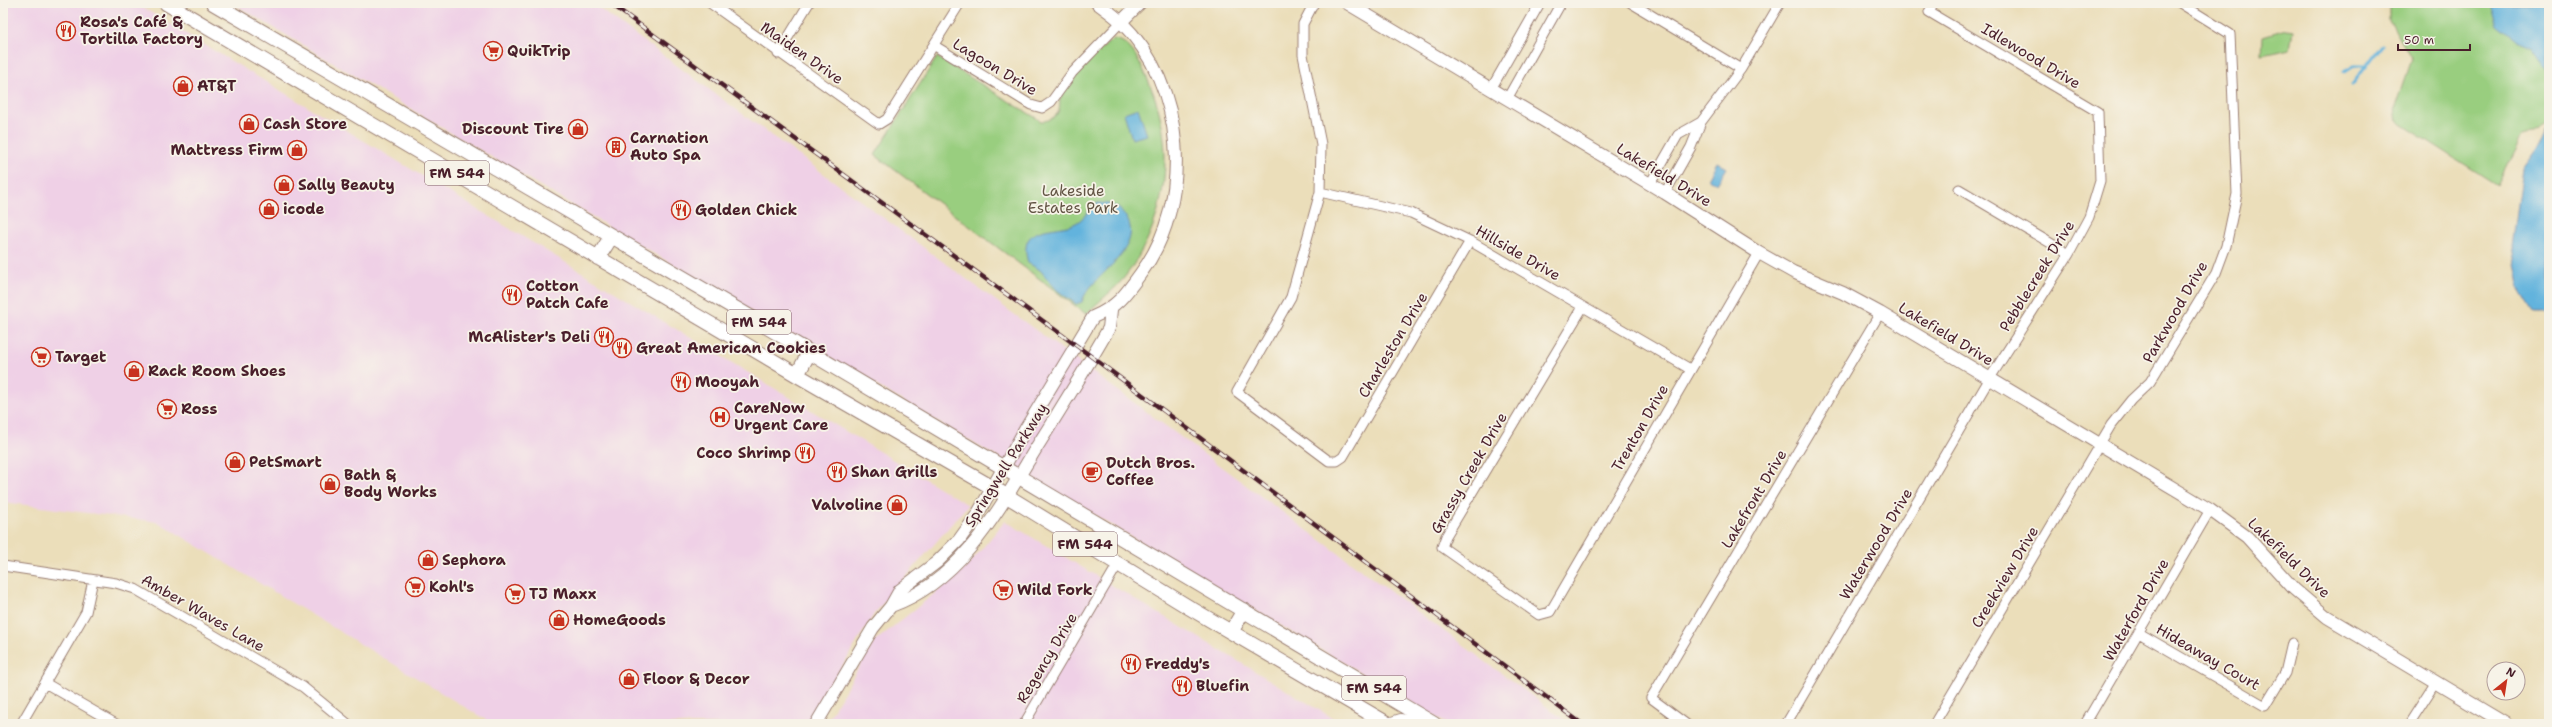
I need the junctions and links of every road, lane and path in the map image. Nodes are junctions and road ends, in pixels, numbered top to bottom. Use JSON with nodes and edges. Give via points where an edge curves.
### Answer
{"nodes":[{"id":1,"x":213,"y":3,"type":"edge"},
{"id":2,"x":710,"y":3,"type":"edge"},
{"id":3,"x":809,"y":3,"type":"edge"},
{"id":4,"x":960,"y":3,"type":"edge"},
{"id":5,"x":1097,"y":3,"type":"edge"},
{"id":6,"x":1140,"y":3,"type":"edge"},
{"id":7,"x":1314,"y":3,"type":"edge"},
{"id":8,"x":1347,"y":3,"type":"edge"},
{"id":9,"x":1540,"y":3,"type":"edge"},
{"id":10,"x":1561,"y":3,"type":"edge"},
{"id":11,"x":1631,"y":3,"type":"edge"},
{"id":12,"x":1780,"y":3,"type":"edge"},
{"id":13,"x":1934,"y":3,"type":"edge"},
{"id":14,"x":2180,"y":3,"type":"edge"},
{"id":15,"x":170,"y":4,"type":"edge"},
{"id":16,"x":1121,"y":22,"type":"junction"},
{"id":17,"x":935,"y":46,"type":"junction"},
{"id":18,"x":778,"y":54,"type":"junction"},
{"id":19,"x":1741,"y":69,"type":"junction"},
{"id":20,"x":1491,"y":89,"type":"junction"},
{"id":21,"x":1507,"y":98,"type":"junction"},
{"id":22,"x":396,"y":111,"type":"junction"},
{"id":23,"x":2098,"y":112,"type":"joint"},
{"id":24,"x":1701,"y":122,"type":"junction"},
{"id":25,"x":384,"y":130,"type":"junction"},
{"id":26,"x":1650,"y":184,"type":"junction"},
{"id":27,"x":1959,"y":188,"type":"dead end"},
{"id":28,"x":1320,"y":192,"type":"junction"},
{"id":29,"x":1666,"y":193,"type":"junction"},
{"id":30,"x":611,"y":237,"type":"junction"},
{"id":31,"x":1470,"y":241,"type":"junction"},
{"id":32,"x":1759,"y":253,"type":"junction"},
{"id":33,"x":2070,"y":254,"type":"junction"},
{"id":34,"x":598,"y":258,"type":"junction"},
{"id":35,"x":1583,"y":307,"type":"junction"},
{"id":36,"x":1111,"y":310,"type":"junction"},
{"id":37,"x":1880,"y":314,"type":"junction"},
{"id":38,"x":809,"y":353,"type":"junction"},
{"id":39,"x":1690,"y":369,"type":"junction"},
{"id":40,"x":1060,"y":371,"type":"junction"},
{"id":41,"x":797,"y":375,"type":"junction"},
{"id":42,"x":1990,"y":378,"type":"junction"},
{"id":43,"x":1077,"y":381,"type":"junction"},
{"id":44,"x":2101,"y":444,"type":"junction"},
{"id":45,"x":1003,"y":468,"type":"junction"},
{"id":46,"x":1018,"y":477,"type":"junction"},
{"id":47,"x":992,"y":488,"type":"junction"},
{"id":48,"x":1007,"y":496,"type":"junction"},
{"id":49,"x":2210,"y":510,"type":"junction"},
{"id":50,"x":1118,"y":564,"type":"junction"},
{"id":51,"x":3,"y":566,"type":"edge"},
{"id":52,"x":93,"y":580,"type":"junction"},
{"id":53,"x":891,"y":606,"type":"junction"},
{"id":54,"x":1244,"y":610,"type":"junction"},
{"id":55,"x":1544,"y":615,"type":"joint"},
{"id":56,"x":1231,"y":632,"type":"junction"},
{"id":57,"x":2139,"y":633,"type":"junction"},
{"id":58,"x":2292,"y":643,"type":"dead end"},
{"id":59,"x":2436,"y":682,"type":"junction"},
{"id":60,"x":45,"y":683,"type":"junction"},
{"id":61,"x":21,"y":724,"type":"edge"},
{"id":62,"x":116,"y":724,"type":"edge"},
{"id":63,"x":348,"y":724,"type":"edge"},
{"id":64,"x":816,"y":724,"type":"edge"},
{"id":65,"x":1024,"y":724,"type":"edge"},
{"id":66,"x":1388,"y":724,"type":"edge"},
{"id":67,"x":1392,"y":724,"type":"edge"},
{"id":68,"x":1413,"y":724,"type":"edge"},
{"id":69,"x":1434,"y":724,"type":"edge"},
{"id":70,"x":1686,"y":724,"type":"edge"},
{"id":71,"x":1786,"y":724,"type":"edge"},
{"id":72,"x":1934,"y":724,"type":"edge"},
{"id":73,"x":2085,"y":724,"type":"edge"},
{"id":74,"x":2409,"y":724,"type":"edge"},
{"id":75,"x":2506,"y":724,"type":"edge"}],
"edges":[{"from":1,"to":22,"type":"main road","name":"FM 544","number":"FM 544"},
{"from":2,"to":18,"type":"street","name":"Maiden Drive"},
{"from":3,"to":18,"type":"street"},
{"from":4,"to":17,"type":"street"},
{"from":5,"to":16,"type":"street","name":"Springwell Parkway"},
{"from":6,"to":16,"type":"street"},
{"from":7,"to":28,"type":"street","via":[[1303,24],[1303,55],[1321,144]]},
{"from":8,"to":20,"type":"street","name":"Lakefield Drive"},
{"from":9,"to":20,"type":"street"},
{"from":10,"to":21,"type":"street"},
{"from":11,"to":19,"type":"street"},
{"from":12,"to":19,"type":"street"},
{"from":13,"to":23,"type":"street","name":"Idlewood Drive","via":[[1929,12]]},
{"from":14,"to":44,"type":"street","name":"Parkwood Drive","via":[[2230,34],[2237,194],[2226,246],[2216,273],[2150,382],[2119,415]]},
{"from":15,"to":25,"type":"main road","name":"FM 544","number":"FM 544"},
{"from":16,"to":17,"type":"street","name":"Lagoon Drive","via":[[1072,73],[1051,102],[1042,108],[1032,106]]},
{"from":16,"to":36,"type":"street","name":"Springwell Parkway","via":[[1144,52],[1166,97],[1176,162],[1171,210],[1158,247],[1147,266]]},
{"from":17,"to":18,"type":"street","name":"Maiden Drive","via":[[887,119],[879,124]]},
{"from":19,"to":24,"type":"street"},
{"from":20,"to":21,"type":"street","name":"Lakefield Drive"},
{"from":21,"to":26,"type":"street","name":"Lakefield Drive"},
{"from":22,"to":25,"type":"main road"},
{"from":22,"to":30,"type":"main road","name":"FM 544","number":"FM 544"},
{"from":23,"to":33,"type":"street","name":"Pebblecreek Drive","via":[[2100,181],[2089,217]]},
{"from":24,"to":26,"type":"street","via":[[1678,135]]},
{"from":24,"to":29,"type":"street","via":[[1691,148]]},
{"from":25,"to":34,"type":"main road","name":"FM 544","number":"FM 544"},
{"from":26,"to":29,"type":"street","name":"Lakefield Drive"},
{"from":27,"to":33,"type":"street"},
{"from":28,"to":31,"type":"street","name":"Hillside Drive","via":[[1411,213]]},
{"from":28,"to":31,"type":"street","name":"Charleston Drive","via":[[1291,297],[1237,392],[1329,461],[1337,461],[1343,457]]},
{"from":29,"to":32,"type":"street","name":"Lakefield Drive"},
{"from":30,"to":34,"type":"main road"},
{"from":30,"to":38,"type":"main road","name":"FM 544","number":"FM 544"},
{"from":31,"to":35,"type":"street","name":"Hillside Drive"},
{"from":32,"to":37,"type":"street","name":"Lakefield Drive","via":[[1793,272],[1843,293]]},
{"from":32,"to":39,"type":"street","name":"Trenton Drive"},
{"from":33,"to":42,"type":"street","name":"Pebblecreek Drive"},
{"from":34,"to":41,"type":"main road","name":"FM 544","number":"FM 544"},
{"from":35,"to":39,"type":"street","name":"Hillside Drive"},
{"from":35,"to":55,"type":"street","name":"Grassy Creek Drive","via":[[1442,546],[1540,616]]},
{"from":36,"to":40,"type":"street","name":"Springwell Parkway","via":[[1093,318]]},
{"from":36,"to":43,"type":"street","name":"Springwell Parkway","via":[[1109,328]]},
{"from":37,"to":42,"type":"street","name":"Lakefield Drive"},
{"from":37,"to":70,"type":"street","name":"Lakefront Drive","via":[[1651,698]]},
{"from":38,"to":41,"type":"main road"},
{"from":38,"to":45,"type":"main road","name":"FM 544","number":"FM 544"},
{"from":39,"to":55,"type":"street","name":"Trenton Drive","via":[[1550,612]]},
{"from":40,"to":43,"type":"street"},
{"from":40,"to":45,"type":"street","name":"Springwell Parkway"},
{"from":41,"to":47,"type":"main road","name":"FM 544","number":"FM 544"},
{"from":42,"to":44,"type":"street","name":"Lakefield Drive"},
{"from":42,"to":71,"type":"street","name":"Waterwood Drive"},
{"from":43,"to":46,"type":"street","name":"Springwell Parkway"},
{"from":44,"to":49,"type":"street","name":"Lakefield Drive"},
{"from":44,"to":72,"type":"street","name":"Creekview Drive"},
{"from":45,"to":46,"type":"main road","name":"FM 544","number":"FM 544"},
{"from":45,"to":47,"type":"street","name":"Springwell Parkway"},
{"from":46,"to":48,"type":"street","name":"Springwell Parkway"},
{"from":46,"to":54,"type":"main road","name":"FM 544","number":"FM 544"},
{"from":47,"to":48,"type":"main road","name":"FM 544","number":"FM 544"},
{"from":47,"to":53,"type":"street","name":"Springwell Parkway","via":[[977,515],[958,540],[938,562],[900,590]]},
{"from":48,"to":50,"type":"main road","name":"FM 544","number":"FM 544"},
{"from":48,"to":53,"type":"street","name":"Springwell Parkway","via":[[982,534],[944,575],[907,600]]},
{"from":49,"to":57,"type":"street","name":"Waterford Drive"},
{"from":49,"to":59,"type":"street","name":"Lakefield Drive","via":[[2247,537],[2294,588],[2327,617]]},
{"from":50,"to":56,"type":"main road","name":"FM 544","number":"FM 544"},
{"from":50,"to":65,"type":"street","name":"Regency Drive"},
{"from":51,"to":52,"type":"street","name":"Amber Waves Lane"},
{"from":52,"to":60,"type":"street","via":[[86,612]]},
{"from":52,"to":63,"type":"street","name":"Amber Waves Lane","via":[[123,585],[143,593],[302,687]]},
{"from":53,"to":64,"type":"street","name":"Springwell Parkway","via":[[873,628]]},
{"from":54,"to":56,"type":"main road"},
{"from":54,"to":69,"type":"main road","name":"FM 544","number":"FM 544"},
{"from":56,"to":66,"type":"main road","name":"FM 544","number":"FM 544"},
{"from":57,"to":58,"type":"street","name":"Hideaway Court","via":[[2265,706],[2285,673]]},
{"from":57,"to":73,"type":"street","name":"Waterford Drive"},
{"from":59,"to":74,"type":"street"},
{"from":59,"to":75,"type":"street","name":"Lakefield Drive"},
{"from":60,"to":61,"type":"street"},
{"from":60,"to":62,"type":"street"},
{"from":67,"to":68,"type":"main road","via":[[1401,721]]}]}
